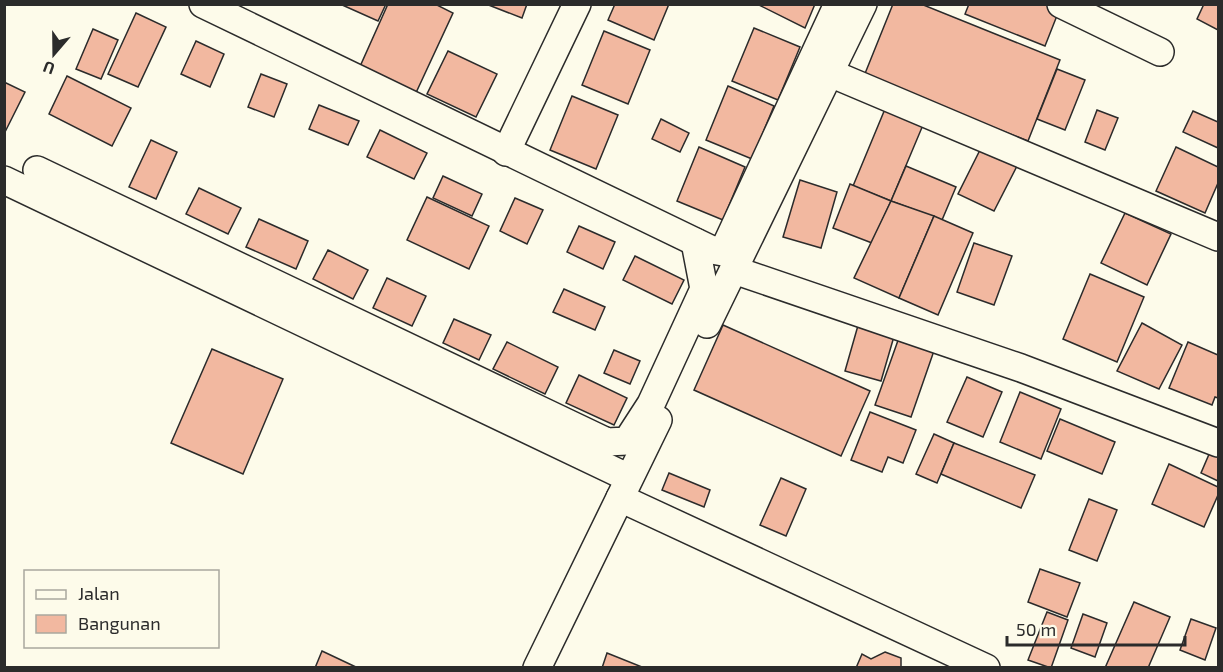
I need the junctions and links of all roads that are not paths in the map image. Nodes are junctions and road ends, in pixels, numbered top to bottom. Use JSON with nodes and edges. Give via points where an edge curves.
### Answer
{"nodes":[{"id":1,"x":203,"y":4,"type":"edge"},
{"id":2,"x":577,"y":4,"type":"edge"},
{"id":3,"x":838,"y":4,"type":"edge"},
{"id":4,"x":863,"y":4,"type":"edge"},
{"id":5,"x":1061,"y":4,"type":"edge"},
{"id":6,"x":1160,"y":52,"type":"dead end"},
{"id":7,"x":830,"y":73,"type":"junction"},
{"id":8,"x":506,"y":152,"type":"junction"},
{"id":9,"x":37,"y":170,"type":"dead end"},
{"id":10,"x":4,"y":180,"type":"edge"},
{"id":11,"x":1218,"y":237,"type":"edge"},
{"id":12,"x":695,"y":242,"type":"junction"},
{"id":13,"x":734,"y":270,"type":"junction"},
{"id":14,"x":1218,"y":443,"type":"edge"},
{"id":15,"x":625,"y":488,"type":"junction"},
{"id":16,"x":537,"y":668,"type":"edge"},
{"id":17,"x":986,"y":668,"type":"edge"}],
"edges":[{"from":1,"to":8,"type":"street"},
{"from":2,"to":8,"type":"street"},
{"from":3,"to":12,"type":"street","via":[[723,252]]},
{"from":4,"to":7,"type":"street"},
{"from":5,"to":6,"type":"street"},
{"from":7,"to":11,"type":"street"},
{"from":7,"to":13,"type":"street"},
{"from":8,"to":12,"type":"street"},
{"from":9,"to":12,"type":"street","via":[[607,442],[627,441],[651,404],[683,339],[704,289]]},
{"from":10,"to":15,"type":"street"},
{"from":13,"to":14,"type":"street","via":[[1021,368]]},
{"from":13,"to":15,"type":"street"},
{"from":15,"to":16,"type":"street"},
{"from":15,"to":17,"type":"street"}]}
